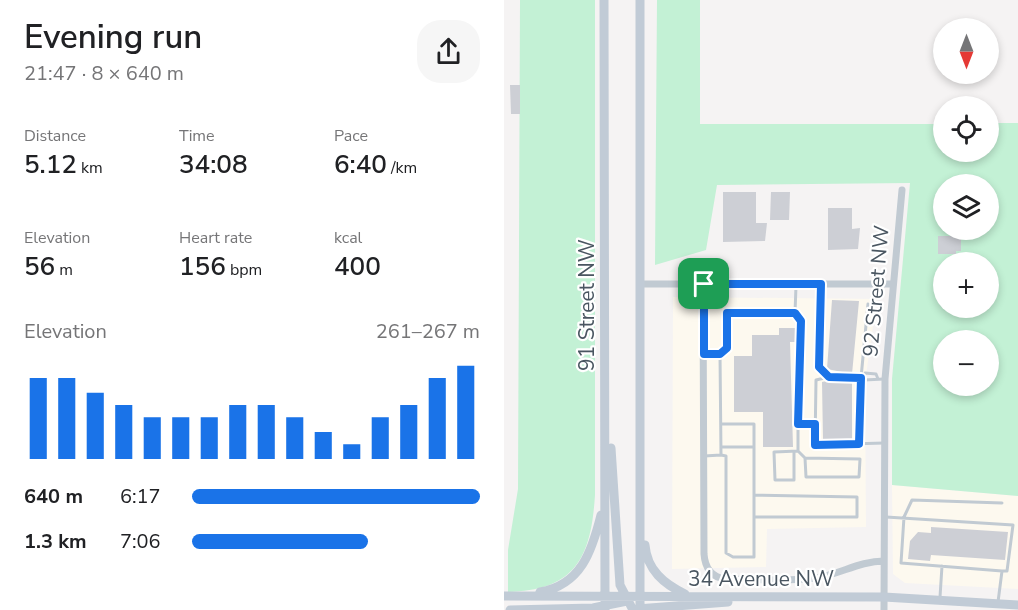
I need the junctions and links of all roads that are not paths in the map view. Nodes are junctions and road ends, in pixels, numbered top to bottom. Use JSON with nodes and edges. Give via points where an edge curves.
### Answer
{"nodes":[{"id":1,"x":604,"y":0,"type":"edge"},
{"id":2,"x":640,"y":0,"type":"edge"},
{"id":3,"x":902,"y":190,"type":"dead end"},
{"id":4,"x":640,"y":284,"type":"junction"},
{"id":5,"x":704,"y":284,"type":"junction"},
{"id":6,"x":796,"y":284,"type":"junction"},
{"id":7,"x":821,"y":284,"type":"junction"},
{"id":8,"x":893,"y":284,"type":"junction"},
{"id":9,"x":868,"y":304,"type":"dead end"},
{"id":10,"x":795,"y":313,"type":"junction"},
{"id":11,"x":704,"y":354,"type":"junction"},
{"id":12,"x":720,"y":354,"type":"junction"},
{"id":13,"x":605,"y":359,"type":"junction"},
{"id":14,"x":829,"y":377,"type":"junction"},
{"id":15,"x":862,"y":378,"type":"junction"},
{"id":16,"x":882,"y":379,"type":"junction"},
{"id":17,"x":721,"y":424,"type":"junction"},
{"id":18,"x":798,"y":424,"type":"junction"},
{"id":19,"x":815,"y":424,"type":"junction"},
{"id":20,"x":884,"y":443,"type":"junction"},
{"id":21,"x":859,"y":444,"type":"junction"},
{"id":22,"x":721,"y":447,"type":"junction"},
{"id":23,"x":754,"y":447,"type":"junction"},
{"id":24,"x":796,"y":452,"type":"junction"},
{"id":25,"x":721,"y":455,"type":"junction"},
{"id":26,"x":704,"y":456,"type":"junction"},
{"id":27,"x":805,"y":458,"type":"junction"},
{"id":28,"x":754,"y":495,"type":"junction"},
{"id":29,"x":605,"y":499,"type":"junction"},
{"id":30,"x":1002,"y":503,"type":"dead end"},
{"id":31,"x":641,"y":505,"type":"junction"},
{"id":32,"x":754,"y":517,"type":"junction"},
{"id":33,"x":884,"y":517,"type":"junction"},
{"id":34,"x":904,"y":517,"type":"junction"},
{"id":35,"x":884,"y":561,"type":"junction"},
{"id":36,"x":942,"y":566,"type":"junction"},
{"id":37,"x":1002,"y":571,"type":"junction"},
{"id":38,"x":504,"y":596,"type":"edge"},
{"id":39,"x":516,"y":596,"type":"junction"},
{"id":40,"x":640,"y":596,"type":"junction"},
{"id":41,"x":690,"y":597,"type":"junction"},
{"id":42,"x":799,"y":597,"type":"junction"},
{"id":43,"x":884,"y":597,"type":"junction"},
{"id":44,"x":940,"y":598,"type":"junction"},
{"id":45,"x":998,"y":602,"type":"junction"},
{"id":46,"x":1018,"y":604,"type":"edge"},
{"id":47,"x":608,"y":605,"type":"edge"},
{"id":48,"x":633,"y":606,"type":"edge"},
{"id":49,"x":510,"y":610,"type":"edge"},
{"id":50,"x":884,"y":610,"type":"edge"}],
"edges":[{"from":1,"to":13,"type":"main road","name":"91 Street NW"},
{"from":2,"to":4,"type":"main road"},
{"from":3,"to":8,"type":"street","name":"92 Street NW"},
{"from":4,"to":5,"type":"street"},
{"from":4,"to":31,"type":"main road"},
{"from":5,"to":6,"type":"street"},
{"from":5,"to":11,"type":"street"},
{"from":6,"to":7,"type":"street"},
{"from":6,"to":10,"type":"lane"},
{"from":7,"to":8,"type":"street"},
{"from":7,"to":14,"type":"lane","via":[[819,367]]},
{"from":8,"to":16,"type":"street","name":"92 Street NW"},
{"from":9,"to":15,"type":"lane"},
{"from":10,"to":12,"type":"lane","via":[[727,313],[727,348]]},
{"from":10,"to":18,"type":"lane","via":[[801,321]]},
{"from":11,"to":12,"type":"lane"},
{"from":11,"to":26,"type":"street"},
{"from":12,"to":17,"type":"lane"},
{"from":13,"to":29,"type":"main road","name":"91 Street NW"},
{"from":13,"to":48,"type":"main road","via":[[620,585]]},
{"from":14,"to":15,"type":"lane"},
{"from":14,"to":19,"type":"lane","via":[[816,380]]},
{"from":15,"to":16,"type":"lane","via":[[865,373]]},
{"from":15,"to":21,"type":"lane"},
{"from":16,"to":20,"type":"street","name":"92 Street NW"},
{"from":17,"to":22,"type":"lane"},
{"from":17,"to":23,"type":"lane","via":[[754,424]]},
{"from":18,"to":19,"type":"lane"},
{"from":18,"to":24,"type":"lane"},
{"from":19,"to":21,"type":"lane","via":[[815,445]]},
{"from":20,"to":21,"type":"lane"},
{"from":20,"to":33,"type":"street","name":"92 Street NW"},
{"from":22,"to":23,"type":"lane"},
{"from":22,"to":25,"type":"lane"},
{"from":23,"to":28,"type":"lane"},
{"from":24,"to":24,"type":"lane","via":[[774,453],[775,480],[794,480]]},
{"from":24,"to":27,"type":"lane"},
{"from":25,"to":26,"type":"lane"},
{"from":25,"to":32,"type":"lane","via":[[726,456],[726,553],[754,557]]},
{"from":26,"to":35,"type":"street","name":"34 Avenue NW","via":[[704,554],[711,573],[725,579],[805,579],[865,562]]},
{"from":27,"to":27,"type":"lane","via":[[860,459],[860,477],[806,477]]},
{"from":28,"to":32,"type":"lane"},
{"from":28,"to":32,"type":"lane","via":[[857,497],[857,517]]},
{"from":29,"to":39,"type":"main road","via":[[589,557],[578,573],[561,586]]},
{"from":29,"to":47,"type":"main road","name":"91 Street NW"},
{"from":30,"to":34,"type":"lane","via":[[912,500]]},
{"from":31,"to":40,"type":"main road"},
{"from":31,"to":41,"type":"main road","via":[[645,550],[651,565],[668,587]]},
{"from":33,"to":34,"type":"lane"},
{"from":33,"to":35,"type":"street","name":"92 Street NW"},
{"from":34,"to":36,"type":"lane","via":[[901,563]]},
{"from":34,"to":37,"type":"lane","via":[[1013,525],[1007,571]]},
{"from":35,"to":43,"type":"street","name":"92 Street NW"},
{"from":36,"to":37,"type":"lane"},
{"from":36,"to":44,"type":"lane"},
{"from":37,"to":45,"type":"lane"},
{"from":38,"to":39,"type":"main road","name":"34 Avenue NW"},
{"from":39,"to":47,"type":"main road","name":"34 Avenue NW"},
{"from":40,"to":41,"type":"main road","name":"34 Avenue NW"},
{"from":40,"to":48,"type":"main road"},
{"from":40,"to":48,"type":"main road","name":"34 Avenue NW"},
{"from":41,"to":42,"type":"main road","name":"34 Avenue NW"},
{"from":42,"to":43,"type":"main road","name":"34 Avenue NW"},
{"from":42,"to":48,"type":"main road"},
{"from":43,"to":44,"type":"main road","name":"34 Avenue NW"},
{"from":43,"to":50,"type":"street","name":"92 Street NW"},
{"from":44,"to":45,"type":"main road","name":"34 Avenue NW"},
{"from":45,"to":46,"type":"main road","name":"34 Avenue NW"},
{"from":47,"to":48,"type":"main road","name":"34 Avenue NW"},
{"from":47,"to":49,"type":"main road"}]}
